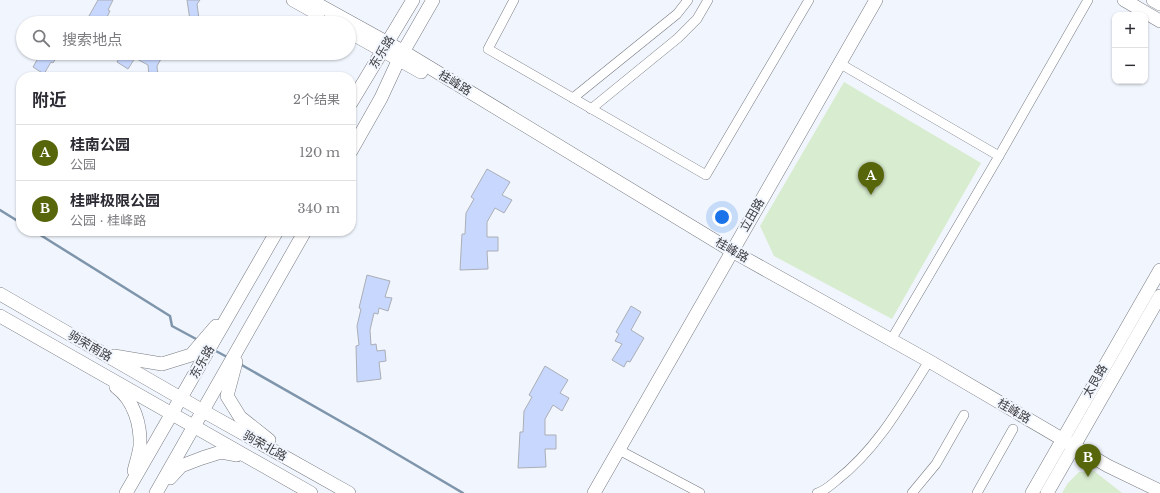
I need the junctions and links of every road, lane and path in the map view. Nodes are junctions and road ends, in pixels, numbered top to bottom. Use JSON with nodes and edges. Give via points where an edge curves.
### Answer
{"nodes":[{"id":1,"x":293,"y":0,"type":"edge"},
{"id":2,"x":310,"y":0,"type":"edge"},
{"id":3,"x":413,"y":0,"type":"edge"},
{"id":4,"x":433,"y":0,"type":"edge"},
{"id":5,"x":514,"y":0,"type":"edge"},
{"id":6,"x":688,"y":0,"type":"edge"},
{"id":7,"x":708,"y":0,"type":"edge"},
{"id":8,"x":809,"y":0,"type":"edge"},
{"id":9,"x":876,"y":0,"type":"edge"},
{"id":10,"x":1088,"y":0,"type":"edge"},
{"id":11,"x":1124,"y":0,"type":"edge"},
{"id":12,"x":1153,"y":0,"type":"edge"},
{"id":13,"x":1160,"y":4,"type":"edge"},
{"id":14,"x":322,"y":16,"type":"edge"},
{"id":15,"x":336,"y":16,"type":"edge"},
{"id":16,"x":1160,"y":21,"type":"edge"},
{"id":17,"x":356,"y":28,"type":"edge"},
{"id":18,"x":356,"y":35,"type":"edge"},
{"id":19,"x":386,"y":47,"type":"junction"},
{"id":20,"x":402,"y":55,"type":"junction"},
{"id":21,"x":839,"y":63,"type":"junction"},
{"id":22,"x":356,"y":95,"type":"edge"},
{"id":23,"x":573,"y":98,"type":"junction"},
{"id":24,"x":591,"y":109,"type":"junction"},
{"id":25,"x":356,"y":142,"type":"edge"},
{"id":26,"x":1000,"y":156,"type":"junction"},
{"id":27,"x":274,"y":236,"type":"edge"},
{"id":28,"x":302,"y":236,"type":"edge"},
{"id":29,"x":731,"y":252,"type":"junction"},
{"id":30,"x":1160,"y":270,"type":"edge"},
{"id":31,"x":0,"y":294,"type":"edge"},
{"id":32,"x":1160,"y":296,"type":"edge"},
{"id":33,"x":0,"y":316,"type":"edge"},
{"id":34,"x":891,"y":340,"type":"junction"},
{"id":35,"x":206,"y":345,"type":"junction"},
{"id":36,"x":106,"y":355,"type":"junction"},
{"id":37,"x":235,"y":358,"type":"junction"},
{"id":38,"x":927,"y":363,"type":"junction"},
{"id":39,"x":92,"y":369,"type":"junction"},
{"id":40,"x":181,"y":398,"type":"junction"},
{"id":41,"x":203,"y":411,"type":"junction"},
{"id":42,"x":172,"y":414,"type":"junction"},
{"id":43,"x":964,"y":414,"type":"dead end"},
{"id":44,"x":194,"y":427,"type":"junction"},
{"id":45,"x":1013,"y":429,"type":"dead end"},
{"id":46,"x":1067,"y":444,"type":"junction"},
{"id":47,"x":619,"y":450,"type":"junction"},
{"id":48,"x":248,"y":458,"type":"junction"},
{"id":49,"x":298,"y":464,"type":"junction"},
{"id":50,"x":128,"y":490,"type":"edge"},
{"id":51,"x":821,"y":492,"type":"edge"},
{"id":52,"x":1159,"y":492,"type":"edge"},
{"id":53,"x":156,"y":493,"type":"edge"},
{"id":54,"x":311,"y":493,"type":"edge"},
{"id":55,"x":349,"y":493,"type":"edge"},
{"id":56,"x":594,"y":493,"type":"edge"},
{"id":57,"x":700,"y":493,"type":"edge"},
{"id":58,"x":912,"y":493,"type":"edge"},
{"id":59,"x":977,"y":493,"type":"edge"},
{"id":60,"x":1032,"y":493,"type":"edge"},
{"id":61,"x":1047,"y":493,"type":"edge"}],
"edges":[{"from":1,"to":14,"type":"street"},
{"from":2,"to":15,"type":"street","name":"桂峰路"},
{"from":3,"to":19,"type":"street","name":"东乐路"},
{"from":4,"to":20,"type":"street","name":"东乐路"},
{"from":5,"to":23,"type":"street","via":[[488,48]]},
{"from":6,"to":23,"type":"street","via":[[677,14]]},
{"from":7,"to":24,"type":"street","via":[[697,19],[678,38]]},
{"from":8,"to":24,"type":"street","via":[[706,175]]},
{"from":9,"to":21,"type":"street","name":"立田路"},
{"from":10,"to":26,"type":"street"},
{"from":11,"to":16,"type":"street"},
{"from":12,"to":13,"type":"street"},
{"from":17,"to":19,"type":"street","name":"桂峰路"},
{"from":18,"to":19,"type":"street"},
{"from":19,"to":20,"type":"street","name":"桂峰路"},
{"from":19,"to":22,"type":"street","name":"东乐路"},
{"from":20,"to":25,"type":"street","name":"东乐路","via":[[382,98]]},
{"from":20,"to":29,"type":"street","name":"桂峰路"},
{"from":21,"to":26,"type":"street"},
{"from":21,"to":29,"type":"street","name":"立田路"},
{"from":23,"to":24,"type":"street"},
{"from":26,"to":34,"type":"street"},
{"from":27,"to":35,"type":"street","name":"东乐路","via":[[240,295]]},
{"from":28,"to":37,"type":"street","name":"东乐路"},
{"from":29,"to":34,"type":"street","name":"桂峰路"},
{"from":29,"to":38,"type":"street"},
{"from":29,"to":47,"type":"street","name":"立田路"},
{"from":30,"to":46,"type":"street","name":"太艮路"},
{"from":31,"to":36,"type":"street","name":"驹荣南路"},
{"from":32,"to":46,"type":"street","name":"太艮路"},
{"from":33,"to":39,"type":"street","name":"驹荣南路"},
{"from":34,"to":38,"type":"street","name":"桂峰路"},
{"from":35,"to":36,"type":"street","via":[[191,355],[162,364]]},
{"from":35,"to":40,"type":"street","name":"东乐路"},
{"from":36,"to":40,"type":"street","name":"驹荣南路"},
{"from":37,"to":41,"type":"street","name":"东乐路"},
{"from":37,"to":49,"type":"street","via":[[227,396],[240,417]]},
{"from":38,"to":46,"type":"street","name":"桂峰路"},
{"from":38,"to":51,"type":"street","via":[[887,428],[848,471]]},
{"from":39,"to":42,"type":"street","name":"驹荣南路"},
{"from":39,"to":50,"type":"street","via":[[125,393],[140,429],[140,448]]},
{"from":40,"to":41,"type":"street","name":"驹荣北路"},
{"from":40,"to":42,"type":"street","name":"东乐路"},
{"from":41,"to":44,"type":"street","name":"东乐路"},
{"from":41,"to":49,"type":"street","name":"驹荣北路"},
{"from":42,"to":44,"type":"street","name":"驹荣南路"},
{"from":42,"to":50,"type":"street","name":"东乐路"},
{"from":43,"to":58,"type":"street","via":[[936,464]]},
{"from":44,"to":48,"type":"street","name":"驹荣南路"},
{"from":44,"to":53,"type":"street","name":"东乐路"},
{"from":45,"to":59,"type":"street"},
{"from":46,"to":52,"type":"street","name":"桂峰路","via":[[1108,469]]},
{"from":46,"to":60,"type":"street","name":"太艮路"},
{"from":46,"to":61,"type":"street","name":"太艮路"},
{"from":47,"to":56,"type":"street","name":"立田路"},
{"from":47,"to":57,"type":"street"},
{"from":48,"to":53,"type":"street","via":[[221,452],[202,458],[181,466]]},
{"from":48,"to":54,"type":"street","name":"驹荣南路"},
{"from":49,"to":55,"type":"street","name":"驹荣北路"}]}
